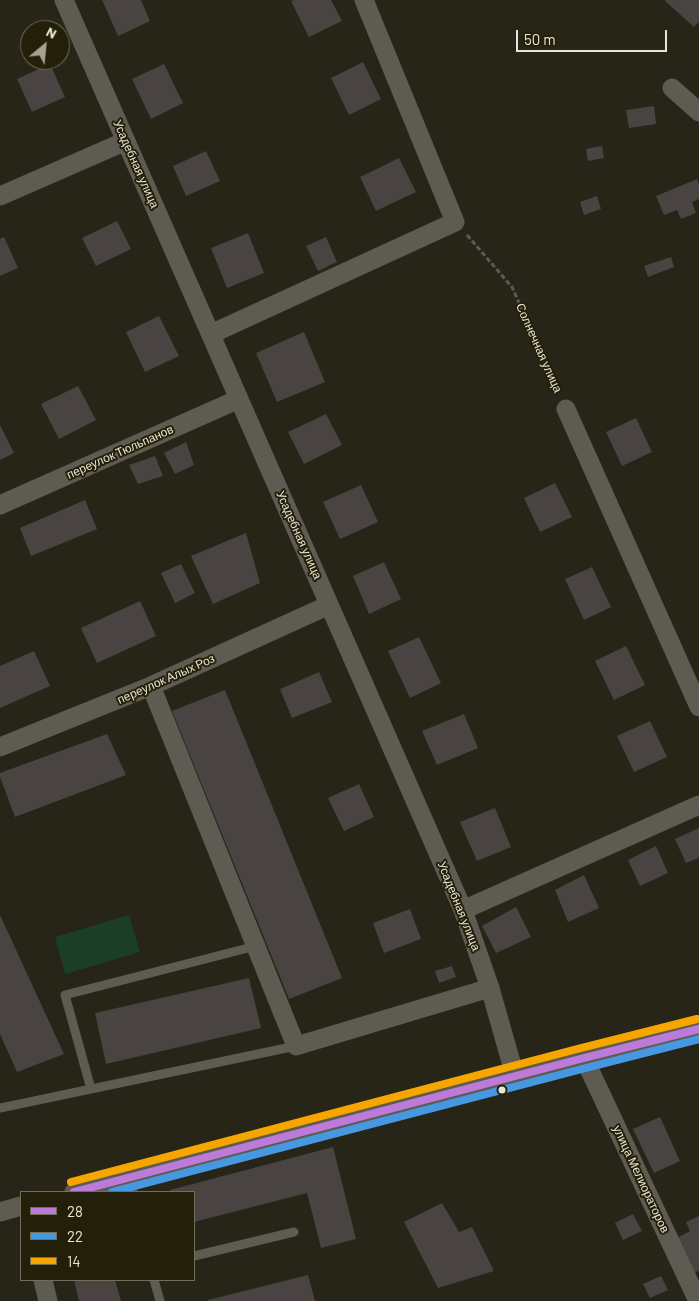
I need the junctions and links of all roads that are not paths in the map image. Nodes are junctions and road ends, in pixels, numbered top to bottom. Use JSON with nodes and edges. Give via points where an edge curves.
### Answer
{"nodes":[{"id":1,"x":64,"y":0,"type":"edge"},
{"id":2,"x":364,"y":0,"type":"edge"},
{"id":3,"x":672,"y":88,"type":"dead end"},
{"id":4,"x":699,"y":112,"type":"edge"},
{"id":5,"x":126,"y":141,"type":"junction"},
{"id":6,"x":0,"y":196,"type":"edge"},
{"id":7,"x":211,"y":334,"type":"junction"},
{"id":8,"x":239,"y":399,"type":"junction"},
{"id":9,"x":566,"y":409,"type":"road end"},
{"id":10,"x":0,"y":505,"type":"edge"},
{"id":11,"x":329,"y":605,"type":"junction"},
{"id":12,"x":151,"y":686,"type":"junction"},
{"id":13,"x":699,"y":707,"type":"edge"},
{"id":14,"x":0,"y":747,"type":"edge"},
{"id":15,"x":699,"y":805,"type":"edge"},
{"id":16,"x":463,"y":910,"type":"junction"},
{"id":17,"x":256,"y":946,"type":"junction"},
{"id":18,"x":490,"y":988,"type":"junction"},
{"id":19,"x":699,"y":1029,"type":"edge"},
{"id":20,"x":296,"y":1046,"type":"junction"},
{"id":21,"x":584,"y":1058,"type":"junction"},
{"id":22,"x":515,"y":1076,"type":"junction"},
{"id":23,"x":91,"y":1089,"type":"junction"},
{"id":24,"x":0,"y":1108,"type":"edge"},
{"id":25,"x":131,"y":1185,"type":"edge"},
{"id":26,"x":82,"y":1191,"type":"edge"},
{"id":27,"x":20,"y":1206,"type":"edge"},
{"id":28,"x":0,"y":1212,"type":"edge"},
{"id":29,"x":294,"y":1232,"type":"dead end"},
{"id":30,"x":195,"y":1256,"type":"edge"},
{"id":31,"x":43,"y":1281,"type":"edge"},
{"id":32,"x":154,"y":1281,"type":"edge"},
{"id":33,"x":48,"y":1301,"type":"edge"},
{"id":34,"x":160,"y":1301,"type":"edge"},
{"id":35,"x":698,"y":1301,"type":"edge"}],
"edges":[{"from":1,"to":5,"type":"street","name":"Усадебная улица"},
{"from":2,"to":7,"type":"street","via":[[454,222]]},
{"from":3,"to":4,"type":"street"},
{"from":5,"to":6,"type":"street"},
{"from":5,"to":7,"type":"street","name":"Усадебная улица"},
{"from":7,"to":8,"type":"street","name":"Усадебная улица"},
{"from":8,"to":10,"type":"street","name":"переулок Тюльпанов"},
{"from":8,"to":11,"type":"street","name":"Усадебная улица"},
{"from":9,"to":13,"type":"street"},
{"from":11,"to":12,"type":"street","name":"переулок Алых Роз"},
{"from":11,"to":16,"type":"street","name":"Усадебная улица"},
{"from":12,"to":14,"type":"street","name":"переулок Алых Роз"},
{"from":12,"to":17,"type":"street"},
{"from":15,"to":16,"type":"street"},
{"from":16,"to":18,"type":"street","name":"Усадебная улица"},
{"from":17,"to":20,"type":"street"},
{"from":17,"to":23,"type":"lane","via":[[64,995]]},
{"from":18,"to":20,"type":"street"},
{"from":18,"to":22,"type":"street","name":"Усадебная улица"},
{"from":19,"to":21,"type":"street"},
{"from":20,"to":23,"type":"lane"},
{"from":21,"to":22,"type":"street"},
{"from":21,"to":35,"type":"street","name":"улица Мелиораторов"},
{"from":22,"to":25,"type":"street"},
{"from":23,"to":24,"type":"lane"},
{"from":25,"to":26,"type":"street"},
{"from":27,"to":28,"type":"street"},
{"from":29,"to":30,"type":"lane"},
{"from":31,"to":33,"type":"street"},
{"from":32,"to":34,"type":"lane"}]}
